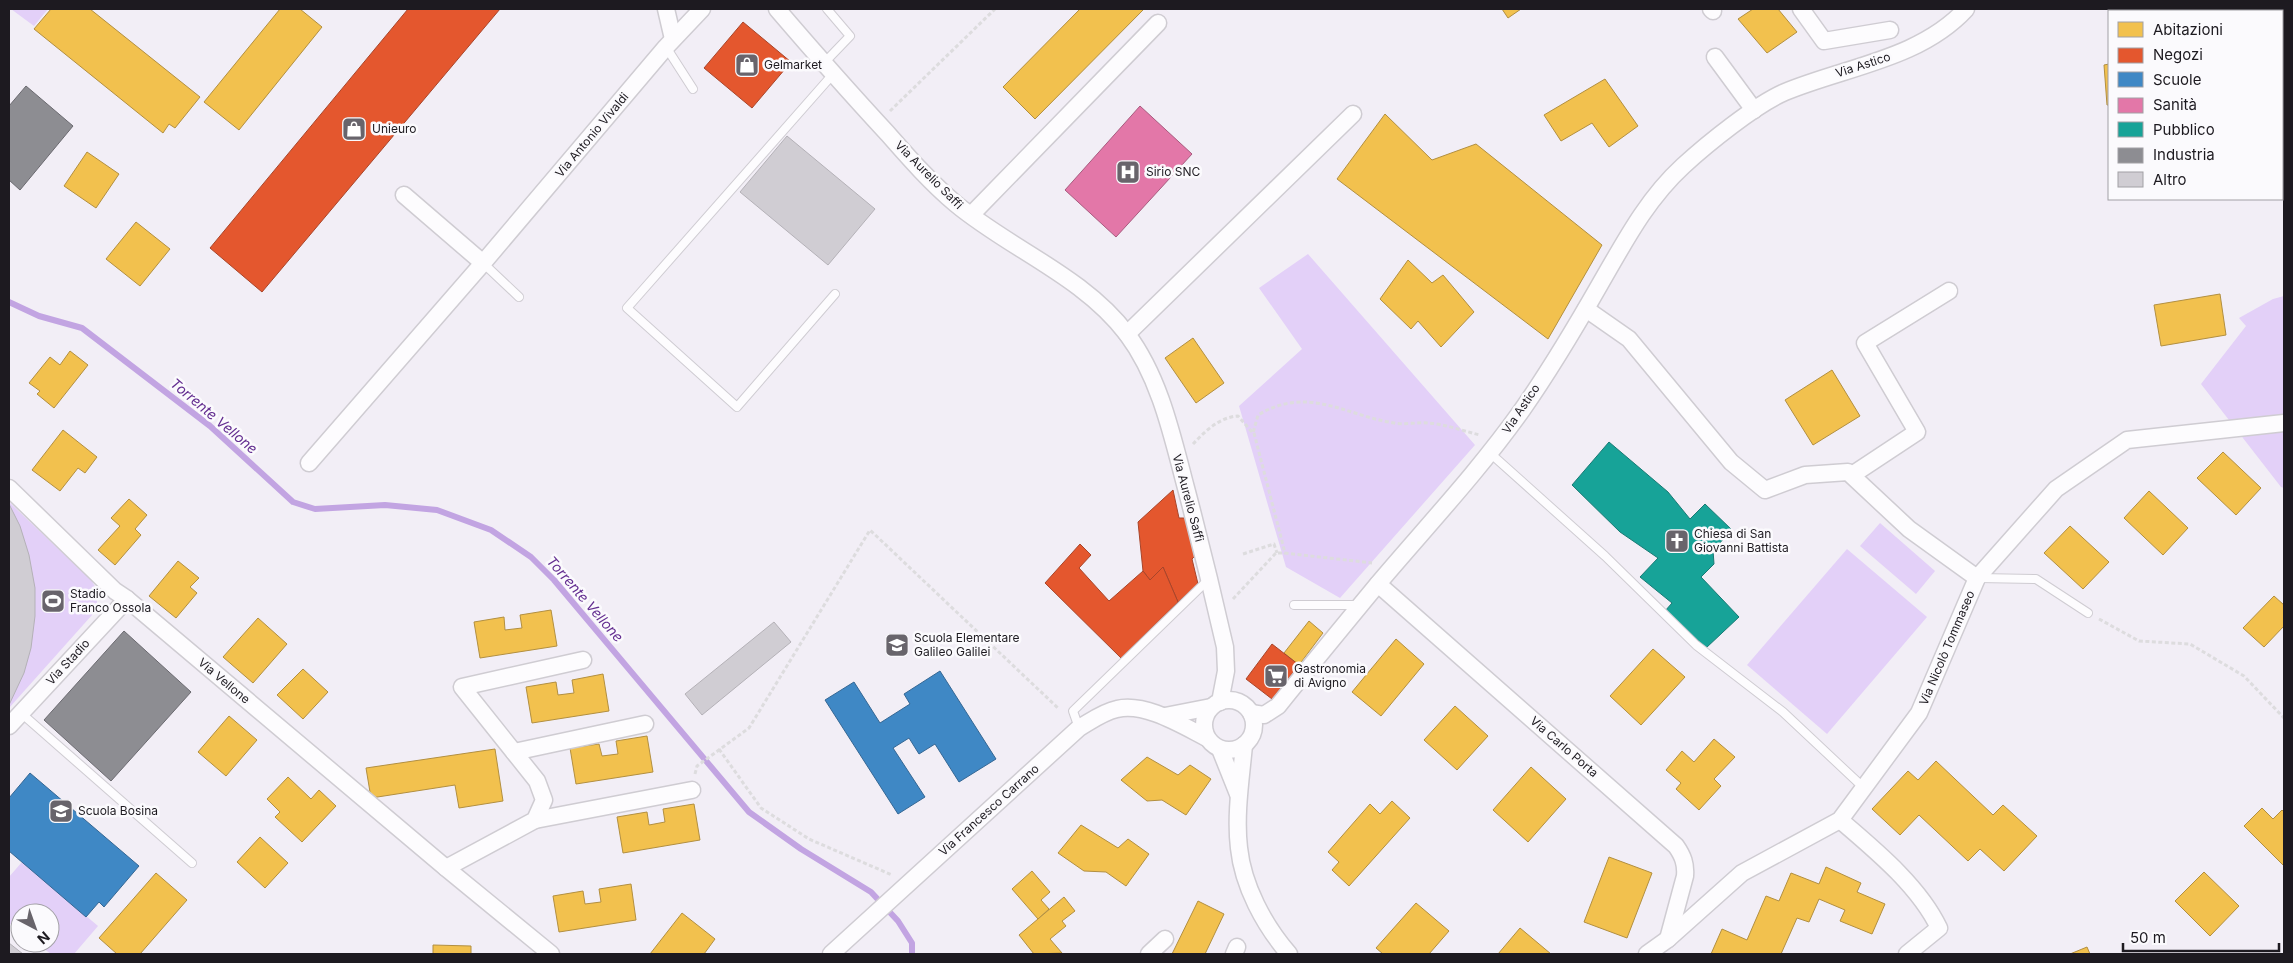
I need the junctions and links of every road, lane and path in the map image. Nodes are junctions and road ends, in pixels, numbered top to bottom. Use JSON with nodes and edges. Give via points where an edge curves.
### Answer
{"nodes":[{"id":1,"x":666,"y":9,"type":"edge"},
{"id":2,"x":702,"y":9,"type":"edge"},
{"id":3,"x":777,"y":9,"type":"edge"},
{"id":4,"x":828,"y":9,"type":"edge"},
{"id":5,"x":995,"y":9,"type":"edge"},
{"id":6,"x":1801,"y":9,"type":"edge"},
{"id":7,"x":1966,"y":9,"type":"edge"},
{"id":8,"x":1158,"y":24,"type":"dead end"},
{"id":9,"x":1890,"y":30,"type":"dead end"},
{"id":10,"x":669,"y":43,"type":"junction"},
{"id":11,"x":1715,"y":57,"type":"dead end"},
{"id":12,"x":829,"y":68,"type":"junction"},
{"id":13,"x":693,"y":89,"type":"dead end"},
{"id":14,"x":1754,"y":110,"type":"junction"},
{"id":15,"x":1353,"y":114,"type":"dead end"},
{"id":16,"x":878,"y":123,"type":"junction"},
{"id":17,"x":404,"y":195,"type":"dead end"},
{"id":18,"x":970,"y":215,"type":"junction"},
{"id":19,"x":483,"y":263,"type":"junction"},
{"id":20,"x":1949,"y":291,"type":"dead end"},
{"id":21,"x":835,"y":294,"type":"dead end"},
{"id":22,"x":519,"y":296,"type":"dead end"},
{"id":23,"x":1586,"y":309,"type":"junction"},
{"id":24,"x":1127,"y":334,"type":"junction"},
{"id":25,"x":2284,"y":423,"type":"edge"},
{"id":26,"x":1254,"y":432,"type":"junction"},
{"id":27,"x":1500,"y":439,"type":"junction"},
{"id":28,"x":1490,"y":453,"type":"junction"},
{"id":29,"x":1179,"y":460,"type":"junction"},
{"id":30,"x":309,"y":463,"type":"dead end"},
{"id":31,"x":1852,"y":475,"type":"junction"},
{"id":32,"x":9,"y":488,"type":"edge"},
{"id":33,"x":1285,"y":553,"type":"junction"},
{"id":34,"x":1243,"y":554,"type":"dead end"},
{"id":35,"x":1277,"y":554,"type":"junction"},
{"id":36,"x":1392,"y":568,"type":"junction"},
{"id":37,"x":1977,"y":578,"type":"junction"},
{"id":38,"x":1209,"y":579,"type":"junction"},
{"id":39,"x":1378,"y":584,"type":"junction"},
{"id":40,"x":127,"y":598,"type":"junction"},
{"id":41,"x":1294,"y":605,"type":"dead end"},
{"id":42,"x":1361,"y":605,"type":"junction"},
{"id":43,"x":2088,"y":613,"type":"joint"},
{"id":44,"x":1218,"y":615,"type":"junction"},
{"id":45,"x":583,"y":660,"type":"dead end"},
{"id":46,"x":1226,"y":671,"type":"junction"},
{"id":47,"x":1216,"y":704,"type":"junction"},
{"id":48,"x":1278,"y":706,"type":"junction"},
{"id":49,"x":1246,"y":708,"type":"junction"},
{"id":50,"x":21,"y":713,"type":"junction"},
{"id":51,"x":1165,"y":716,"type":"junction"},
{"id":52,"x":2284,"y":718,"type":"edge"},
{"id":53,"x":645,"y":724,"type":"dead end"},
{"id":54,"x":9,"y":726,"type":"edge"},
{"id":55,"x":1079,"y":728,"type":"junction"},
{"id":56,"x":1207,"y":738,"type":"junction"},
{"id":57,"x":1247,"y":742,"type":"junction"},
{"id":58,"x":719,"y":749,"type":"junction"},
{"id":59,"x":1220,"y":749,"type":"junction"},
{"id":60,"x":514,"y":752,"type":"junction"},
{"id":61,"x":697,"y":766,"type":"dead end"},
{"id":62,"x":1864,"y":788,"type":"junction"},
{"id":63,"x":692,"y":790,"type":"dead end"},
{"id":64,"x":1239,"y":796,"type":"junction"},
{"id":65,"x":535,"y":820,"type":"junction"},
{"id":66,"x":1840,"y":820,"type":"junction"},
{"id":67,"x":192,"y":863,"type":"dead end"},
{"id":68,"x":446,"y":868,"type":"junction"},
{"id":69,"x":908,"y":883,"type":"junction"},
{"id":70,"x":1165,"y":939,"type":"dead end"},
{"id":71,"x":1668,"y":939,"type":"junction"},
{"id":72,"x":551,"y":954,"type":"edge"},
{"id":73,"x":831,"y":954,"type":"edge"},
{"id":74,"x":1149,"y":954,"type":"edge"},
{"id":75,"x":1289,"y":954,"type":"edge"},
{"id":76,"x":1647,"y":954,"type":"edge"},
{"id":77,"x":1907,"y":954,"type":"edge"}],
"edges":[{"from":1,"to":10,"type":"street"},
{"from":2,"to":10,"type":"street","name":"Via Antonio Vivaldi"},
{"from":3,"to":12,"type":"street","name":"Via Aurelio Saffi"},
{"from":4,"to":12,"type":"lane","via":[[850,36]]},
{"from":5,"to":16,"type":"path"},
{"from":6,"to":9,"type":"street","via":[[1824,41]]},
{"from":7,"to":14,"type":"street","name":"Via Astico","via":[[1931,38],[1890,57],[1782,93]]},
{"from":8,"to":18,"type":"street"},
{"from":10,"to":13,"type":"lane"},
{"from":10,"to":19,"type":"street","name":"Via Antonio Vivaldi"},
{"from":11,"to":14,"type":"street"},
{"from":12,"to":16,"type":"street","name":"Via Aurelio Saffi"},
{"from":12,"to":21,"type":"lane","via":[[627,308],[737,407]]},
{"from":14,"to":23,"type":"street","name":"Via Astico","via":[[1683,166],[1664,186],[1638,220]]},
{"from":15,"to":24,"type":"street"},
{"from":16,"to":18,"type":"street","name":"Via Aurelio Saffi","via":[[941,190]]},
{"from":17,"to":19,"type":"street"},
{"from":18,"to":24,"type":"street","name":"Via Aurelio Saffi","via":[[1086,294]]},
{"from":19,"to":22,"type":"lane"},
{"from":19,"to":30,"type":"street","name":"Via Antonio Vivaldi"},
{"from":20,"to":31,"type":"street","via":[[1865,343],[1917,432]]},
{"from":23,"to":27,"type":"street","name":"Via Astico"},
{"from":23,"to":31,"type":"street","via":[[1629,339],[1731,462],[1765,490],[1805,475],[1848,472]]},
{"from":24,"to":29,"type":"street","name":"Via Aurelio Saffi","via":[[1155,383]]},
{"from":25,"to":37,"type":"street","name":"Via Nicolò Tommaseo","via":[[2127,440],[2056,489]]},
{"from":26,"to":27,"type":"path","via":[[1258,416],[1273,406],[1303,400],[1330,404],[1396,424],[1429,423]]},
{"from":26,"to":29,"type":"path","via":[[1238,416],[1228,416],[1198,439]]},
{"from":26,"to":33,"type":"path"},
{"from":27,"to":28,"type":"street","name":"Via Astico"},
{"from":28,"to":36,"type":"street","name":"Via Astico"},
{"from":28,"to":62,"type":"lane","via":[[1605,556],[1696,645],[1783,712]]},
{"from":29,"to":38,"type":"street","name":"Via Aurelio Saffi"},
{"from":31,"to":37,"type":"street","via":[[1909,529]]},
{"from":32,"to":40,"type":"street","name":"Via Vellone","via":[[115,591]]},
{"from":33,"to":35,"type":"path"},
{"from":33,"to":36,"type":"path"},
{"from":34,"to":35,"type":"path","via":[[1274,544]]},
{"from":35,"to":44,"type":"path"},
{"from":36,"to":39,"type":"street","name":"Via Astico"},
{"from":37,"to":43,"type":"lane","via":[[2036,579]]},
{"from":37,"to":62,"type":"street","name":"Via Nicolò Tommaseo","via":[[1919,713]]},
{"from":38,"to":44,"type":"street","name":"Via Aurelio Saffi"},
{"from":38,"to":55,"type":"lane","via":[[1074,711]]},
{"from":39,"to":42,"type":"street","name":"Via Astico"},
{"from":39,"to":71,"type":"street","name":"Via Carlo Porta","via":[[1676,846],[1684,860],[1685,876]]},
{"from":40,"to":50,"type":"street","name":"Via Stadio"},
{"from":40,"to":68,"type":"street","name":"Via Vellone"},
{"from":41,"to":42,"type":"lane"},
{"from":42,"to":48,"type":"street","name":"Via Astico"},
{"from":43,"to":52,"type":"path","via":[[2139,641],[2190,644],[2244,676]]},
{"from":44,"to":46,"type":"street","name":"Via Aurelio Saffi","via":[[1225,646]]},
{"from":45,"to":60,"type":"street","via":[[462,687]]},
{"from":46,"to":47,"type":"street","name":"Via Aurelio Saffi"},
{"from":46,"to":49,"type":"street","name":"Via Aurelio Saffi"},
{"from":47,"to":49,"type":"street","via":[[1234,700]]},
{"from":47,"to":51,"type":"street","name":"Via Francesco Carrano"},
{"from":47,"to":56,"type":"street","name":"Via Aurelio Saffi","via":[[1204,722]]},
{"from":48,"to":49,"type":"street","via":[[1264,715]]},
{"from":48,"to":57,"type":"street","name":"Via Astico","via":[[1275,717],[1264,730]]},
{"from":49,"to":57,"type":"street","name":"Via Aurelio Saffi","via":[[1254,722]]},
{"from":50,"to":54,"type":"street","name":"Via Stadio"},
{"from":50,"to":67,"type":"lane"},
{"from":51,"to":55,"type":"street","name":"Via Francesco Carrano","via":[[1130,707],[1119,708]]},
{"from":51,"to":56,"type":"street","name":"Via Francesco Carrano"},
{"from":53,"to":60,"type":"street"},
{"from":55,"to":58,"type":"path","via":[[870,530],[749,728]]},
{"from":55,"to":69,"type":"street","name":"Via Francesco Carrano"},
{"from":56,"to":59,"type":"street","name":"Via Aurelio Saffi"},
{"from":57,"to":59,"type":"street","via":[[1228,750]]},
{"from":57,"to":64,"type":"street","name":"Via Aurelio Saffi"},
{"from":58,"to":61,"type":"path"},
{"from":58,"to":69,"type":"path","via":[[762,808],[809,839]]},
{"from":59,"to":64,"type":"street","name":"Via Aurelio Saffi"},
{"from":60,"to":65,"type":"street","via":[[537,781],[544,800]]},
{"from":62,"to":66,"type":"street","name":"Via Nicolò Tommaseo"},
{"from":63,"to":65,"type":"street"},
{"from":64,"to":75,"type":"street","name":"Via Aurelio Saffi","via":[[1238,846],[1242,868],[1265,920]]},
{"from":65,"to":68,"type":"street"},
{"from":66,"to":71,"type":"street","name":"Via Nicolò Tommaseo","via":[[1742,873]]},
{"from":66,"to":77,"type":"street","via":[[1891,863],[1933,914],[1939,928]]},
{"from":68,"to":72,"type":"street","name":"Via Vellone"},
{"from":69,"to":73,"type":"street","name":"Via Francesco Carrano"},
{"from":70,"to":74,"type":"street"},
{"from":71,"to":76,"type":"street","name":"Via Nicolò Tommaseo"}]}
